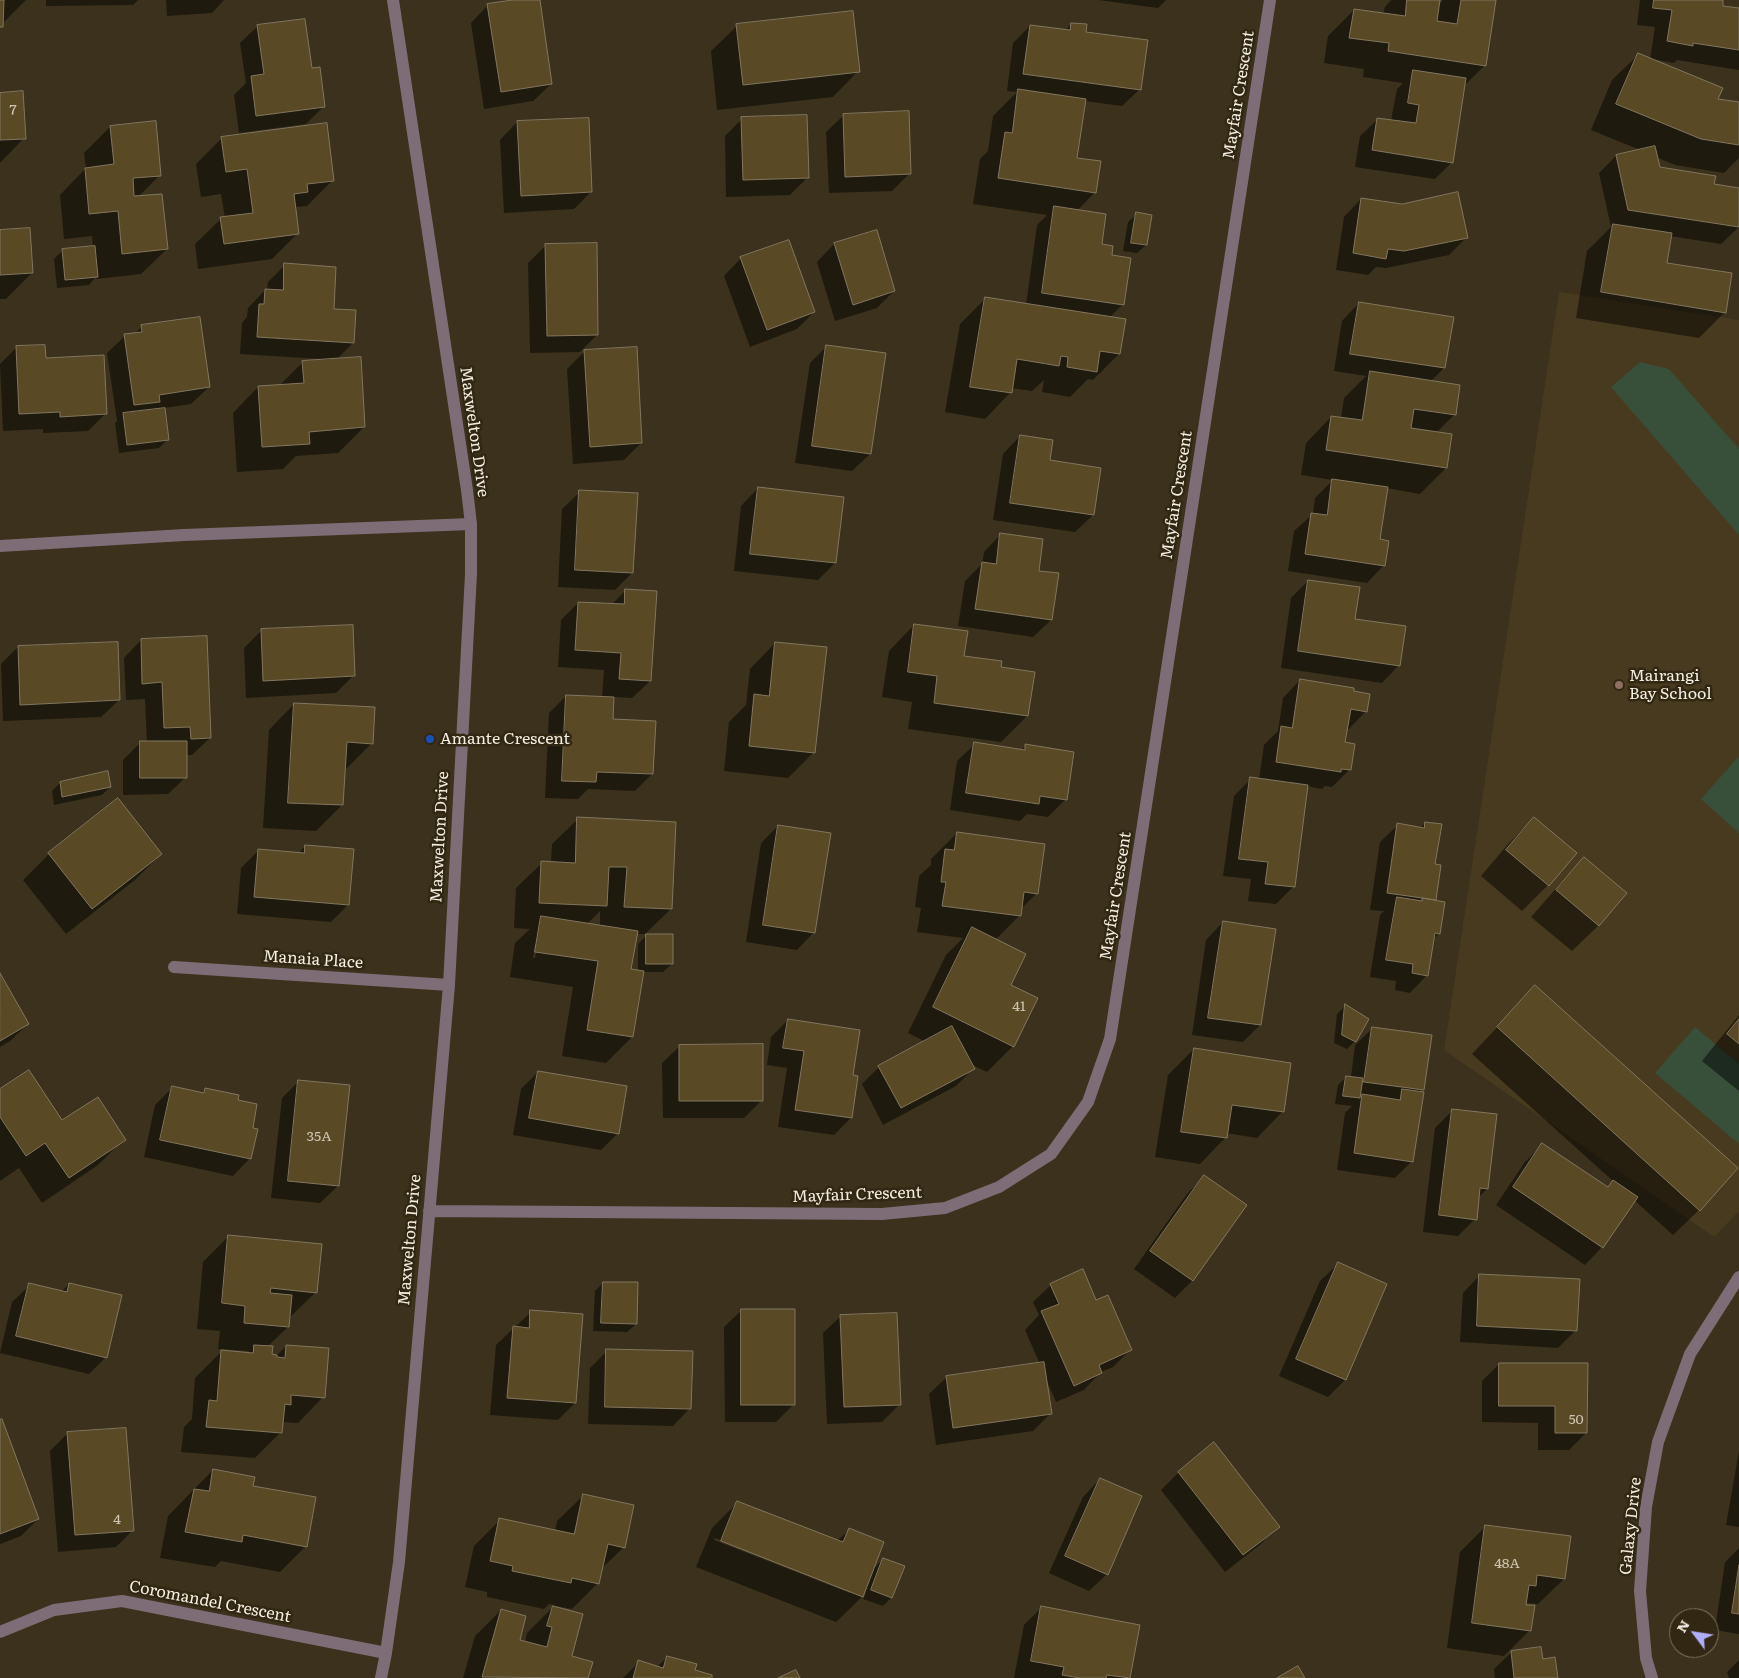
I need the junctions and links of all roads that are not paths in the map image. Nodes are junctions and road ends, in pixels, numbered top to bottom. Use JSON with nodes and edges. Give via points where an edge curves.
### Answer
{"nodes":[{"id":1,"x":393,"y":0,"type":"edge"},
{"id":2,"x":1270,"y":0,"type":"edge"},
{"id":3,"x":471,"y":524,"type":"junction"},
{"id":4,"x":0,"y":546,"type":"edge"},
{"id":5,"x":174,"y":967,"type":"dead end"},
{"id":6,"x":449,"y":986,"type":"junction"},
{"id":7,"x":429,"y":1211,"type":"junction"},
{"id":8,"x":1739,"y":1277,"type":"edge"},
{"id":9,"x":0,"y":1632,"type":"edge"},
{"id":10,"x":386,"y":1653,"type":"junction"},
{"id":11,"x":381,"y":1678,"type":"edge"},
{"id":12,"x":1652,"y":1678,"type":"edge"}],
"edges":[{"from":1,"to":3,"type":"street","name":"Maxwelton Drive"},
{"from":2,"to":7,"type":"street","name":"Mayfair Crescent","via":[[1110,1038],[1088,1102],[1051,1154],[999,1188],[945,1208],[882,1214]]},
{"from":3,"to":4,"type":"street"},
{"from":3,"to":6,"type":"street","name":"Maxwelton Drive"},
{"from":5,"to":6,"type":"street","name":"Manaia Place"},
{"from":6,"to":7,"type":"street","name":"Maxwelton Drive"},
{"from":7,"to":10,"type":"street","name":"Maxwelton Drive","via":[[399,1562]]},
{"from":8,"to":12,"type":"street","name":"Galaxy Drive","via":[[1690,1354],[1658,1442],[1646,1507],[1640,1590],[1646,1658]]},
{"from":9,"to":10,"type":"street","name":"Coromandel Crescent","via":[[54,1610],[122,1601]]},
{"from":10,"to":11,"type":"street","name":"Maxwelton Drive"}]}
